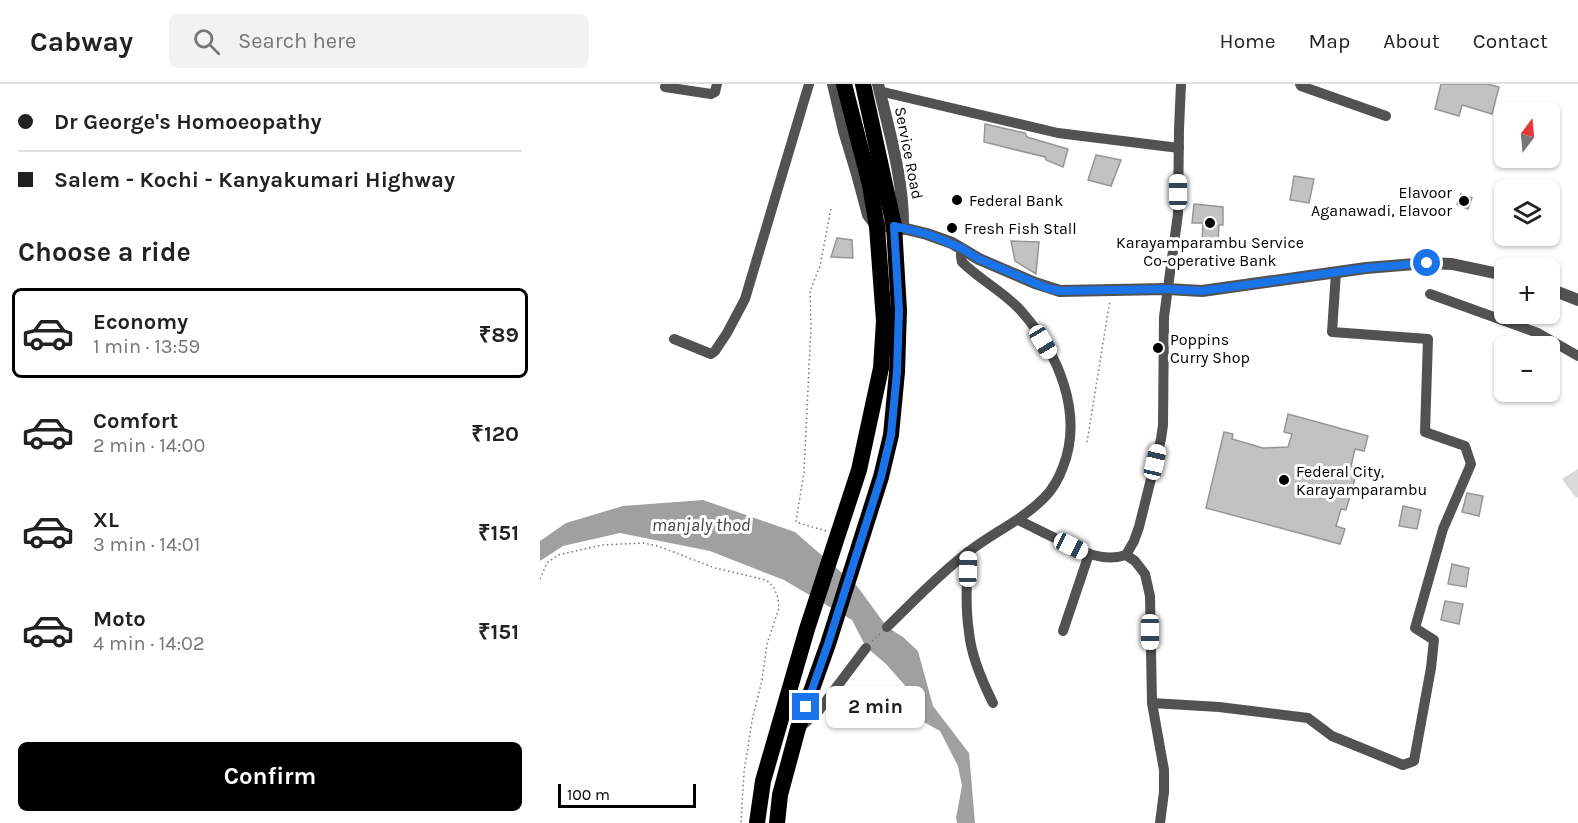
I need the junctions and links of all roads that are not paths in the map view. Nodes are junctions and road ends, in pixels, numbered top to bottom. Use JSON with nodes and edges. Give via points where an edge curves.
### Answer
{"nodes":[{"id":1,"x":717,"y":84,"type":"edge"},
{"id":2,"x":809,"y":84,"type":"edge"},
{"id":3,"x":833,"y":84,"type":"edge"},
{"id":4,"x":844,"y":84,"type":"edge"},
{"id":5,"x":863,"y":84,"type":"edge"},
{"id":6,"x":1181,"y":84,"type":"edge"},
{"id":7,"x":1300,"y":84,"type":"edge"},
{"id":8,"x":665,"y":87,"type":"dead end"},
{"id":9,"x":878,"y":87,"type":"edge"},
{"id":10,"x":1386,"y":116,"type":"dead end"},
{"id":11,"x":1179,"y":148,"type":"junction"},
{"id":12,"x":892,"y":228,"type":"junction"},
{"id":13,"x":961,"y":248,"type":"junction"},
{"id":14,"x":1336,"y":272,"type":"junction"},
{"id":15,"x":1494,"y":273,"type":"edge"},
{"id":16,"x":1167,"y":289,"type":"junction"},
{"id":17,"x":1560,"y":293,"type":"edge"},
{"id":18,"x":1430,"y":294,"type":"dead end"},
{"id":19,"x":1578,"y":300,"type":"edge"},
{"id":20,"x":674,"y":339,"type":"dead end"},
{"id":21,"x":1578,"y":356,"type":"edge"},
{"id":22,"x":1018,"y":520,"type":"junction"},
{"id":23,"x":968,"y":552,"type":"junction"},
{"id":24,"x":1089,"y":555,"type":"junction"},
{"id":25,"x":1126,"y":555,"type":"junction"},
{"id":26,"x":887,"y":627,"type":"road end"},
{"id":27,"x":1063,"y":631,"type":"dead end"},
{"id":28,"x":866,"y":648,"type":"road end"},
{"id":29,"x":993,"y":703,"type":"dead end"},
{"id":30,"x":1152,"y":703,"type":"junction"},
{"id":31,"x":798,"y":728,"type":"junction"},
{"id":32,"x":757,"y":823,"type":"edge"},
{"id":33,"x":777,"y":823,"type":"edge"},
{"id":34,"x":1160,"y":823,"type":"edge"}],
"edges":[{"from":1,"to":8,"type":"street","via":[[711,94]]},
{"from":2,"to":20,"type":"street","via":[[745,299],[711,354]]},
{"from":3,"to":12,"type":"street","via":[[868,216]]},
{"from":4,"to":12,"type":"highway","via":[[870,185]]},
{"from":5,"to":12,"type":"highway"},
{"from":6,"to":11,"type":"street"},
{"from":7,"to":10,"type":"street"},
{"from":9,"to":11,"type":"street","via":[[1058,133]]},
{"from":9,"to":12,"type":"street","name":"Service Road","via":[[904,213]]},
{"from":11,"to":16,"type":"street","via":[[1178,214]]},
{"from":12,"to":13,"type":"street","via":[[927,234]]},
{"from":12,"to":31,"type":"highway","via":[[899,310],[891,435],[864,531]]},
{"from":12,"to":32,"type":"highway","via":[[881,368],[859,470],[763,781]]},
{"from":13,"to":16,"type":"street","via":[[1060,291]]},
{"from":13,"to":22,"type":"street","via":[[964,265],[1001,292],[1030,322],[1055,362],[1066,393],[1070,424],[1064,464],[1047,496]]},
{"from":14,"to":15,"type":"street","via":[[1427,263]]},
{"from":14,"to":16,"type":"street","via":[[1202,291]]},
{"from":14,"to":30,"type":"street","via":[[1332,332],[1428,339],[1425,432],[1465,446],[1471,464],[1443,529],[1415,628],[1434,640],[1414,760],[1403,765],[1332,736],[1308,718],[1219,706]]},
{"from":16,"to":25,"type":"street","via":[[1163,425],[1139,527]]},
{"from":17,"to":19,"type":"street"},
{"from":18,"to":21,"type":"street","via":[[1538,333]]},
{"from":22,"to":23,"type":"street"},
{"from":22,"to":24,"type":"street"},
{"from":23,"to":26,"type":"street"},
{"from":23,"to":29,"type":"street","via":[[969,632]]},
{"from":24,"to":25,"type":"street"},
{"from":24,"to":27,"type":"street"},
{"from":25,"to":30,"type":"street","via":[[1145,574],[1150,596]]},
{"from":28,"to":31,"type":"street","via":[[817,713]]},
{"from":30,"to":34,"type":"street","via":[[1164,770]]},
{"from":31,"to":33,"type":"highway","via":[[780,795]]}]}
